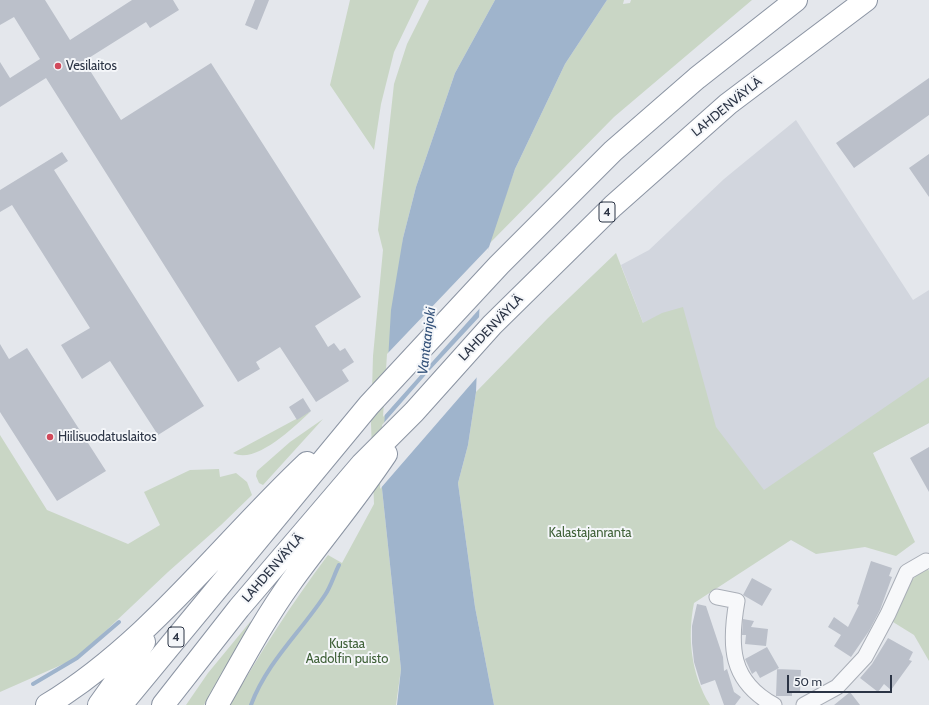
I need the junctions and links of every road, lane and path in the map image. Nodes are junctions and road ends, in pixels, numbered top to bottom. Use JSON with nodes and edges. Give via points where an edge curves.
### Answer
{"nodes":[{"id":1,"x":796,"y":0,"type":"edge"},
{"id":2,"x":866,"y":0,"type":"edge"},
{"id":3,"x":369,"y":405,"type":"junction"},
{"id":4,"x":414,"y":412,"type":"junction"},
{"id":5,"x":926,"y":561,"type":"dead end"},
{"id":6,"x":197,"y":578,"type":"junction"},
{"id":7,"x":717,"y":597,"type":"dead end"},
{"id":8,"x":48,"y":705,"type":"edge"},
{"id":9,"x":99,"y":705,"type":"edge"},
{"id":10,"x":121,"y":705,"type":"edge"},
{"id":11,"x":163,"y":705,"type":"edge"},
{"id":12,"x":218,"y":705,"type":"edge"},
{"id":13,"x":774,"y":705,"type":"edge"},
{"id":14,"x":804,"y":705,"type":"edge"}],
"edges":[{"from":1,"to":3,"type":"highway","number":"4","via":[[697,78],[614,151],[499,265]]},
{"from":2,"to":4,"type":"highway","name":"LAHDENVÄYLÄ","number":"4","via":[[728,104],[613,206],[492,325]]},
{"from":3,"to":6,"type":"highway","via":[[283,486]]},
{"from":3,"to":10,"type":"highway","number":"4"},
{"from":4,"to":11,"type":"highway","name":"LAHDENVÄYLÄ","number":"4","via":[[362,464],[239,608]]},
{"from":4,"to":12,"type":"highway","via":[[359,495],[291,583],[255,638]]},
{"from":5,"to":14,"type":"street","via":[[907,572],[888,614],[864,657],[837,687]]},
{"from":6,"to":8,"type":"highway","via":[[101,668]]},
{"from":6,"to":9,"type":"highway","via":[[134,655]]},
{"from":7,"to":13,"type":"street","via":[[737,601],[732,639],[738,668],[752,689]]}]}
